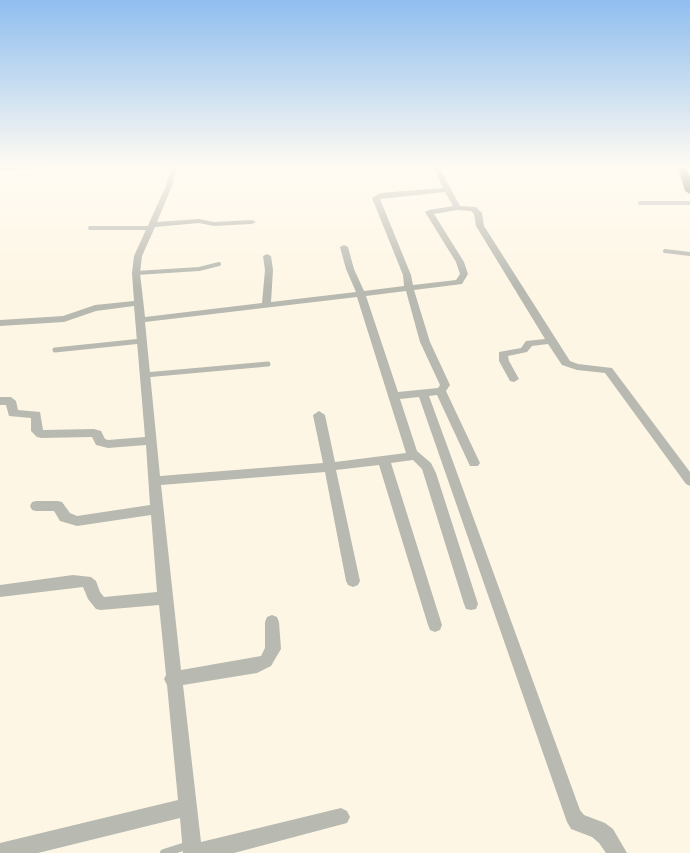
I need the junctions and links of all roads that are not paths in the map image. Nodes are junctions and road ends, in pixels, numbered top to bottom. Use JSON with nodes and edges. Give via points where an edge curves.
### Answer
{"nodes":[{"id":1,"x":159,"y":207,"type":"edge"},
{"id":2,"x":380,"y":207,"type":"edge"},
{"id":3,"x":457,"y":208,"type":"joint"},
{"id":4,"x":252,"y":222,"type":"dead end"},
{"id":5,"x":150,"y":226,"type":"junction"},
{"id":6,"x":90,"y":228,"type":"dead end"},
{"id":7,"x":344,"y":247,"type":"dead end"},
{"id":8,"x":666,"y":251,"type":"dead end"},
{"id":9,"x":690,"y":254,"type":"edge"},
{"id":10,"x":268,"y":256,"type":"dead end"},
{"id":11,"x":219,"y":264,"type":"dead end"},
{"id":12,"x":136,"y":273,"type":"junction"},
{"id":13,"x":409,"y":288,"type":"junction"},
{"id":14,"x":361,"y":294,"type":"junction"},
{"id":15,"x":140,"y":303,"type":"junction"},
{"id":16,"x":266,"y":306,"type":"junction"},
{"id":17,"x":140,"y":320,"type":"junction"},
{"id":18,"x":0,"y":323,"type":"edge"},
{"id":19,"x":142,"y":340,"type":"junction"},
{"id":20,"x":551,"y":341,"type":"junction"},
{"id":21,"x":55,"y":350,"type":"dead end"},
{"id":22,"x":268,"y":364,"type":"dead end"},
{"id":23,"x":145,"y":375,"type":"junction"},
{"id":24,"x":514,"y":379,"type":"dead end"},
{"id":25,"x":441,"y":391,"type":"junction"},
{"id":26,"x":423,"y":392,"type":"junction"},
{"id":27,"x":394,"y":396,"type":"junction"},
{"id":28,"x":0,"y":401,"type":"edge"},
{"id":29,"x":319,"y":415,"type":"dead end"},
{"id":30,"x":150,"y":441,"type":"junction"},
{"id":31,"x":414,"y":456,"type":"junction"},
{"id":32,"x":384,"y":461,"type":"junction"},
{"id":33,"x":474,"y":463,"type":"dead end"},
{"id":34,"x":329,"y":467,"type":"junction"},
{"id":35,"x":154,"y":481,"type":"junction"},
{"id":36,"x":690,"y":481,"type":"edge"},
{"id":37,"x":36,"y":506,"type":"dead end"},
{"id":38,"x":156,"y":509,"type":"junction"},
{"id":39,"x":353,"y":581,"type":"dead end"},
{"id":40,"x":0,"y":591,"type":"edge"},
{"id":41,"x":164,"y":598,"type":"junction"},
{"id":42,"x":471,"y":604,"type":"dead end"},
{"id":43,"x":272,"y":622,"type":"dead end"},
{"id":44,"x":435,"y":625,"type":"dead end"},
{"id":45,"x":172,"y":679,"type":"junction"},
{"id":46,"x":187,"y":808,"type":"junction"},
{"id":47,"x":341,"y":817,"type":"dead end"},
{"id":48,"x":193,"y":850,"type":"edge"},
{"id":49,"x":0,"y":853,"type":"edge"},
{"id":50,"x":164,"y":853,"type":"edge"},
{"id":51,"x":617,"y":853,"type":"edge"}],
"edges":[{"from":1,"to":5,"type":"street"},
{"from":2,"to":13,"type":"street"},
{"from":3,"to":13,"type":"street","via":[[431,210],[429,213],[460,262],[463,278],[454,283]]},
{"from":3,"to":20,"type":"street","via":[[473,209],[478,213],[480,226]]},
{"from":4,"to":5,"type":"street","via":[[214,224],[199,221]]},
{"from":5,"to":6,"type":"lane"},
{"from":5,"to":12,"type":"street","via":[[138,256]]},
{"from":7,"to":14,"type":"street"},
{"from":8,"to":9,"type":"lane"},
{"from":10,"to":16,"type":"street"},
{"from":11,"to":12,"type":"lane"},
{"from":12,"to":15,"type":"street"},
{"from":13,"to":14,"type":"street"},
{"from":13,"to":25,"type":"street","via":[[425,342],[444,385]]},
{"from":14,"to":16,"type":"street"},
{"from":14,"to":27,"type":"street"},
{"from":15,"to":17,"type":"street"},
{"from":15,"to":18,"type":"street","via":[[95,308],[64,319]]},
{"from":16,"to":17,"type":"street"},
{"from":17,"to":19,"type":"street"},
{"from":19,"to":21,"type":"lane"},
{"from":19,"to":23,"type":"street"},
{"from":20,"to":24,"type":"street","via":[[529,343],[524,350],[503,354]]},
{"from":20,"to":36,"type":"street","via":[[566,363],[603,368],[611,373]]},
{"from":22,"to":23,"type":"lane"},
{"from":23,"to":30,"type":"street"},
{"from":25,"to":26,"type":"street"},
{"from":25,"to":33,"type":"street"},
{"from":26,"to":27,"type":"street"},
{"from":26,"to":51,"type":"street","via":[[573,816],[578,822],[606,836]]},
{"from":27,"to":31,"type":"street"},
{"from":28,"to":30,"type":"street","via":[[11,401],[13,413],[36,415],[40,434],[89,432],[97,434],[100,442],[108,444]]},
{"from":29,"to":34,"type":"street"},
{"from":30,"to":35,"type":"street"},
{"from":31,"to":32,"type":"street"},
{"from":31,"to":42,"type":"street","via":[[427,466]]},
{"from":32,"to":34,"type":"street"},
{"from":32,"to":44,"type":"street"},
{"from":34,"to":35,"type":"street"},
{"from":34,"to":39,"type":"street"},
{"from":35,"to":38,"type":"street"},
{"from":37,"to":38,"type":"street","via":[[58,506],[65,516],[77,521]]},
{"from":38,"to":41,"type":"street"},
{"from":40,"to":41,"type":"street","via":[[86,581],[101,604]]},
{"from":41,"to":45,"type":"street"},
{"from":43,"to":45,"type":"street","via":[[273,649],[266,661]]},
{"from":45,"to":46,"type":"street"},
{"from":46,"to":48,"type":"street"},
{"from":46,"to":49,"type":"street"},
{"from":47,"to":48,"type":"street"},
{"from":48,"to":50,"type":"lane"}]}
